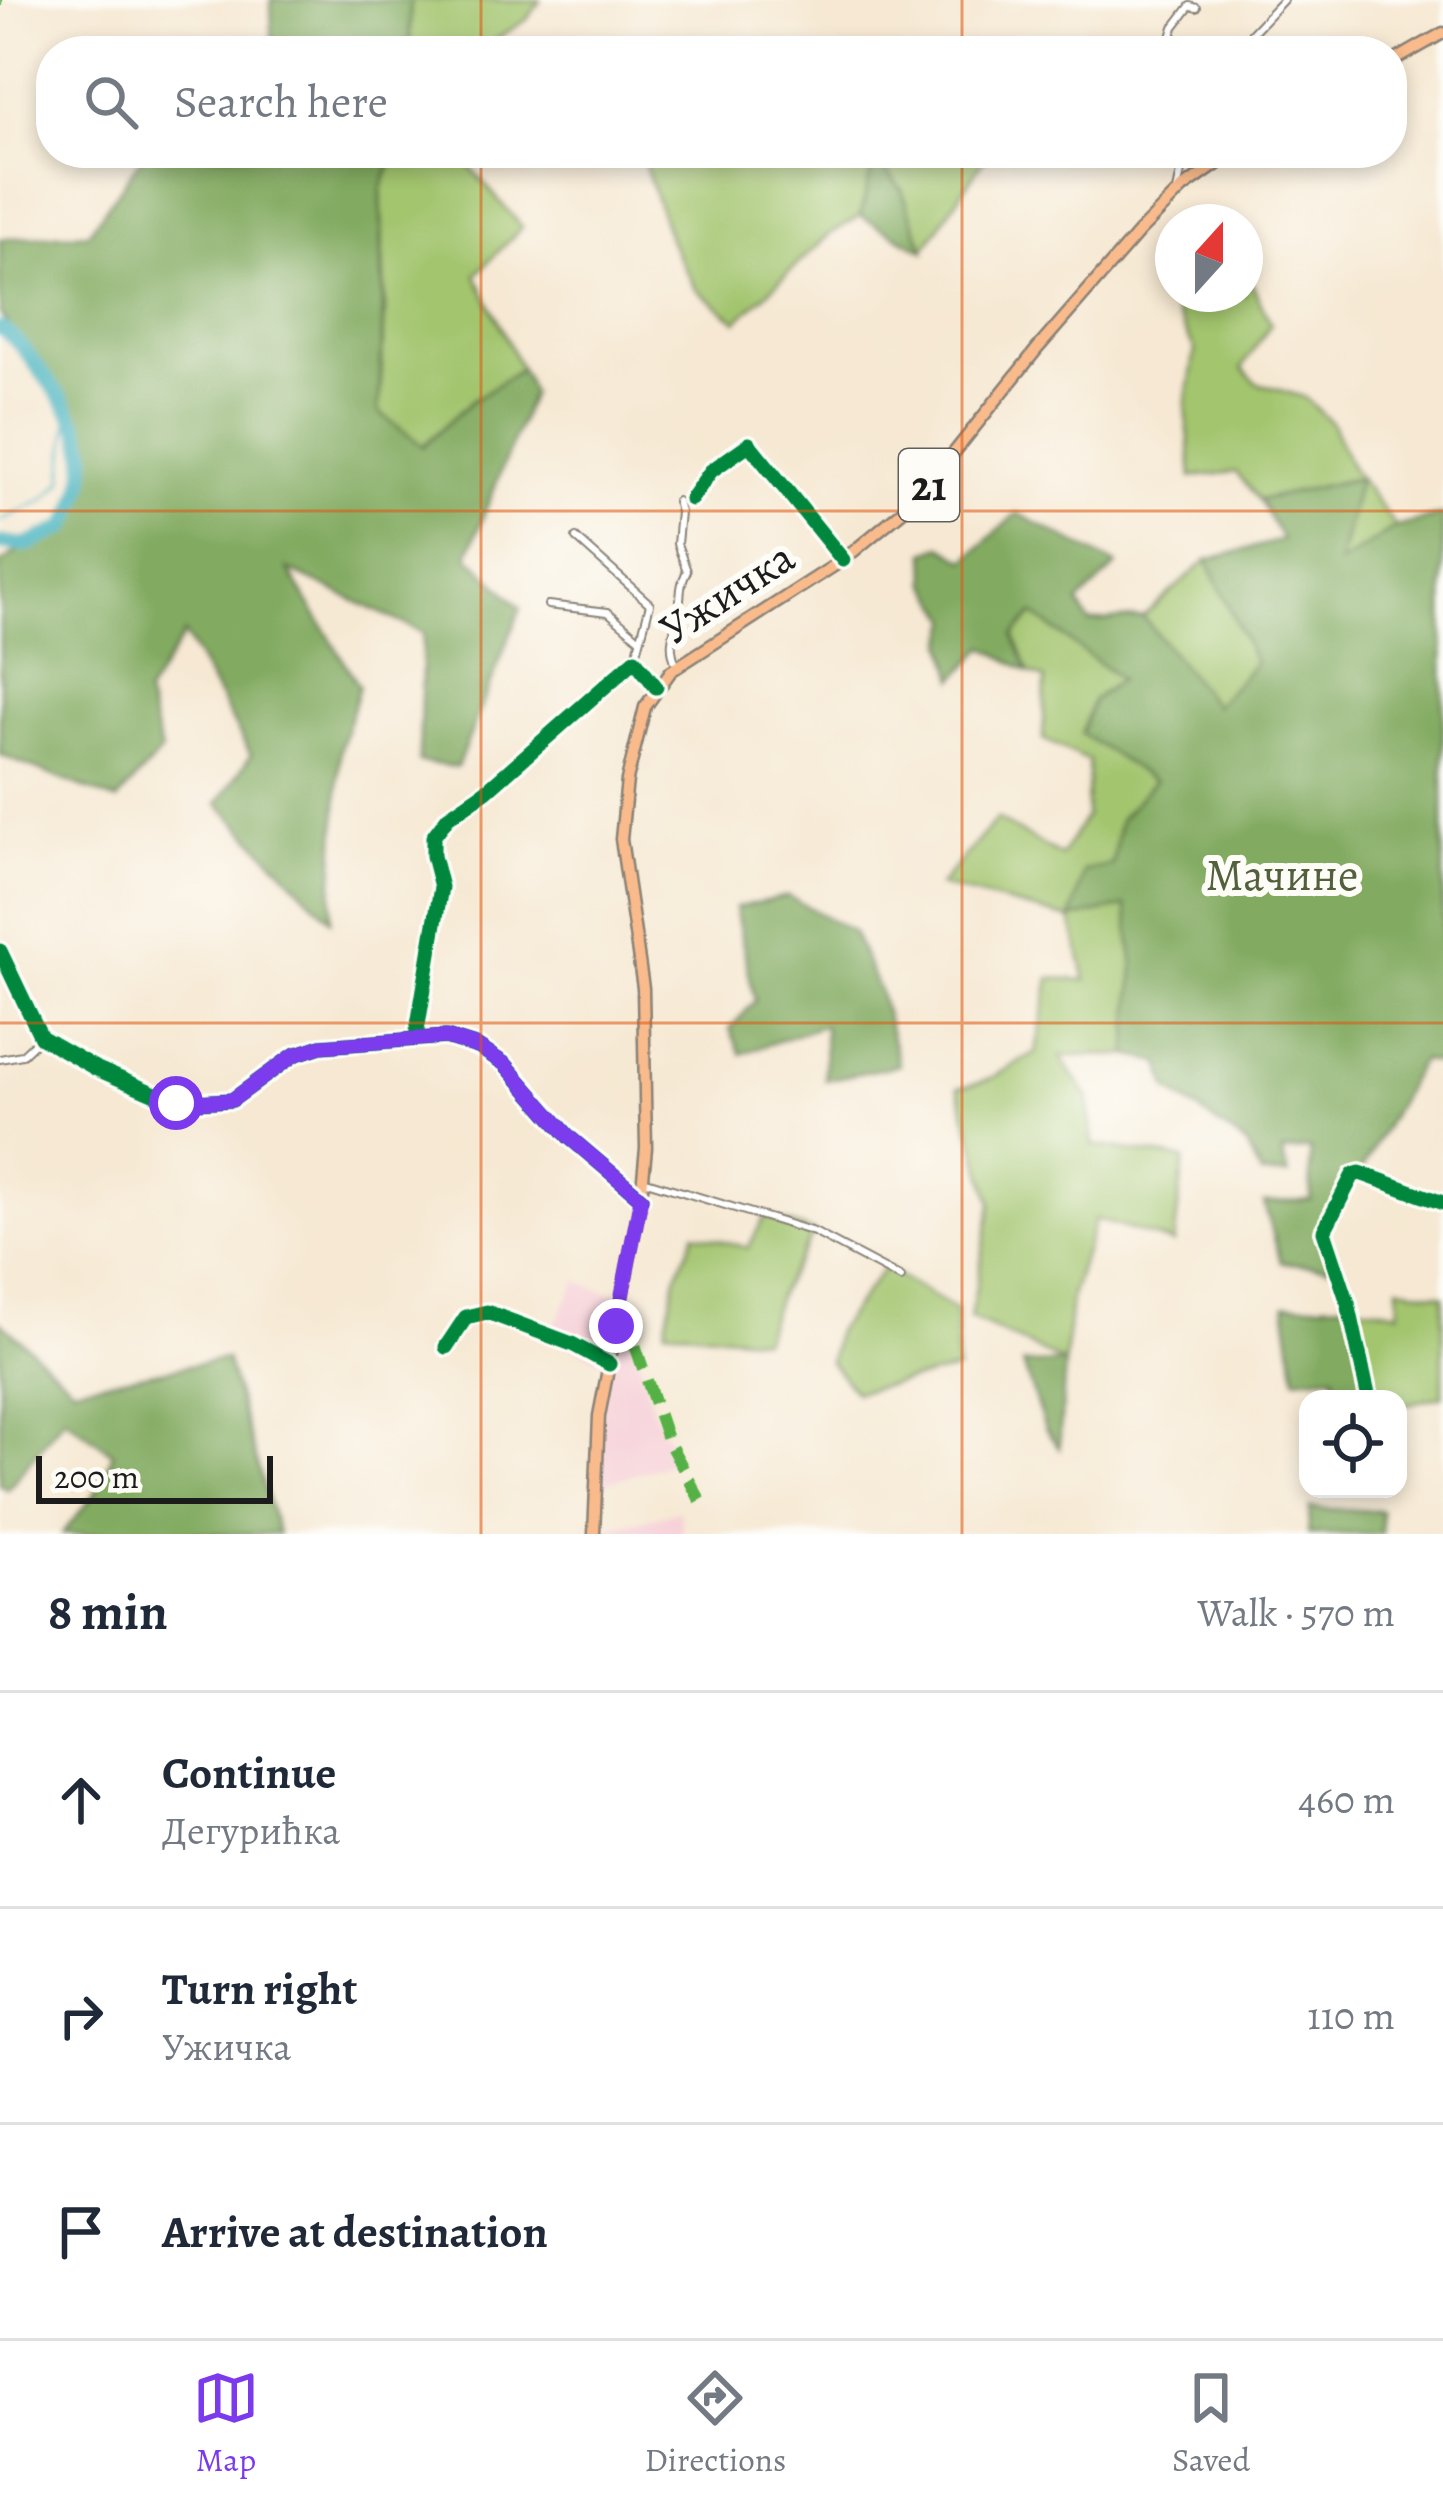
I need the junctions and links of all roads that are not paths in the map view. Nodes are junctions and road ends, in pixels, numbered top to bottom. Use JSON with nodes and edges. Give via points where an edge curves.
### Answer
{"nodes":[{"id":1,"x":1283,"y":0,"type":"edge"},
{"id":2,"x":1197,"y":8,"type":"dead end"},
{"id":3,"x":1443,"y":33,"type":"edge"},
{"id":4,"x":1173,"y":36,"type":"edge"},
{"id":5,"x":1248,"y":36,"type":"edge"},
{"id":6,"x":1407,"y":53,"type":"edge"},
{"id":7,"x":1182,"y":168,"type":"edge"},
{"id":8,"x":1213,"y":168,"type":"edge"},
{"id":9,"x":1177,"y":194,"type":"junction"},
{"id":10,"x":691,"y":499,"type":"dead end"},
{"id":11,"x":677,"y":501,"type":"dead end"},
{"id":12,"x":576,"y":538,"type":"dead end"},
{"id":13,"x":843,"y":560,"type":"junction"},
{"id":14,"x":548,"y":605,"type":"dead end"},
{"id":15,"x":640,"y":639,"type":"junction"},
{"id":16,"x":635,"y":660,"type":"junction"},
{"id":17,"x":677,"y":667,"type":"junction"},
{"id":18,"x":656,"y":687,"type":"junction"},
{"id":19,"x":0,"y":951,"type":"edge"},
{"id":20,"x":40,"y":1037,"type":"junction"},
{"id":21,"x":416,"y":1037,"type":"junction"},
{"id":22,"x":0,"y":1059,"type":"edge"},
{"id":23,"x":644,"y":1180,"type":"junction"},
{"id":24,"x":641,"y":1198,"type":"junction"},
{"id":25,"x":1443,"y":1203,"type":"edge"},
{"id":26,"x":902,"y":1277,"type":"dead end"},
{"id":27,"x":446,"y":1347,"type":"dead end"},
{"id":28,"x":609,"y":1364,"type":"junction"},
{"id":29,"x":1367,"y":1390,"type":"edge"},
{"id":30,"x":594,"y":1534,"type":"edge"}],
"edges":[{"from":1,"to":5,"type":"street"},
{"from":2,"to":4,"type":"street","via":[[1184,11]]},
{"from":3,"to":6,"type":"main road"},
{"from":7,"to":9,"type":"street"},
{"from":8,"to":9,"type":"main road","name":"Ужичка","number":"21"},
{"from":9,"to":13,"type":"main road","name":"Ужичка","number":"21","via":[[1037,349],[929,485]]},
{"from":10,"to":13,"type":"street","via":[[711,471],[749,444]]},
{"from":11,"to":17,"type":"street","via":[[677,544],[687,571],[669,641]]},
{"from":12,"to":15,"type":"street","via":[[650,604]]},
{"from":13,"to":17,"type":"main road","name":"Ужичка","number":"21"},
{"from":14,"to":15,"type":"street","via":[[608,613]]},
{"from":15,"to":16,"type":"street"},
{"from":16,"to":18,"type":"street"},
{"from":16,"to":21,"type":"street","via":[[433,837],[441,887]]},
{"from":17,"to":18,"type":"main road","name":"Ужичка","number":"21"},
{"from":18,"to":23,"type":"main road","name":"Ужичка","number":"21","via":[[638,726],[621,826],[644,1010]]},
{"from":19,"to":20,"type":"street"},
{"from":20,"to":21,"type":"street","via":[[176,1103],[232,1100],[294,1055],[321,1046]]},
{"from":20,"to":22,"type":"street","via":[[22,1055]]},
{"from":21,"to":24,"type":"street","via":[[446,1037],[505,1064],[569,1137]]},
{"from":23,"to":24,"type":"main road","name":"Ужичка","number":"21"},
{"from":23,"to":26,"type":"street","via":[[814,1232]]},
{"from":24,"to":28,"type":"main road","name":"Ужичка","number":"21"},
{"from":25,"to":29,"type":"street","via":[[1360,1173],[1324,1231]]},
{"from":27,"to":28,"type":"street","via":[[466,1317],[487,1312]]},
{"from":28,"to":30,"type":"main road","name":"Ужичка","number":"21","via":[[596,1433]]}]}
